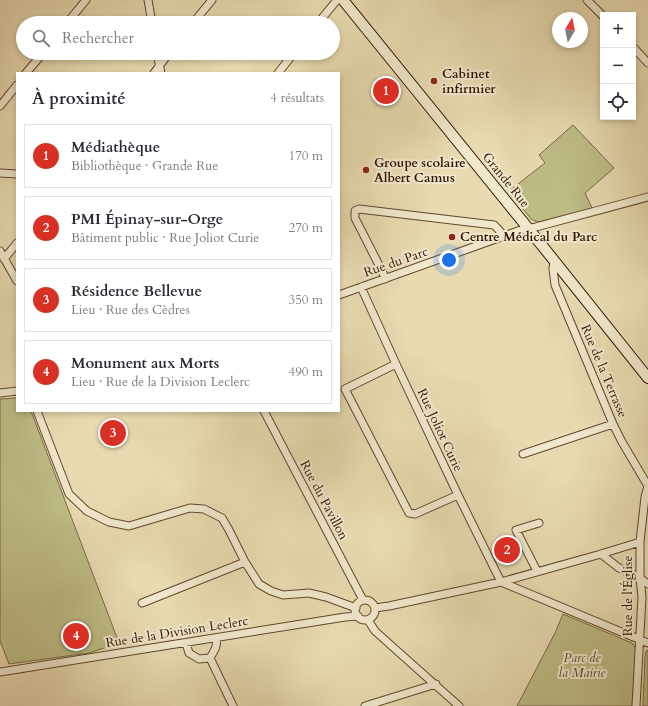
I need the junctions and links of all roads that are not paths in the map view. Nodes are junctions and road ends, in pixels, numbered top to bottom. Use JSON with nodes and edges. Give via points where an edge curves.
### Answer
{"nodes":[{"id":1,"x":86,"y":0,"type":"edge"},
{"id":2,"x":148,"y":0,"type":"edge"},
{"id":3,"x":212,"y":0,"type":"edge"},
{"id":4,"x":337,"y":0,"type":"edge"},
{"id":5,"x":343,"y":0,"type":"edge"},
{"id":6,"x":587,"y":0,"type":"edge"},
{"id":7,"x":600,"y":13,"type":"edge"},
{"id":8,"x":73,"y":16,"type":"edge"},
{"id":9,"x":151,"y":16,"type":"edge"},
{"id":10,"x":199,"y":16,"type":"edge"},
{"id":11,"x":324,"y":16,"type":"edge"},
{"id":12,"x":634,"y":48,"type":"edge"},
{"id":13,"x":37,"y":60,"type":"edge"},
{"id":14,"x":165,"y":60,"type":"edge"},
{"id":15,"x":288,"y":60,"type":"edge"},
{"id":16,"x":648,"y":63,"type":"edge"},
{"id":17,"x":160,"y":69,"type":"edge"},
{"id":18,"x":27,"y":72,"type":"edge"},
{"id":19,"x":279,"y":72,"type":"edge"},
{"id":20,"x":16,"y":86,"type":"edge"},
{"id":21,"x":0,"y":106,"type":"edge"},
{"id":22,"x":0,"y":173,"type":"edge"},
{"id":23,"x":16,"y":174,"type":"edge"},
{"id":24,"x":648,"y":197,"type":"edge"},
{"id":25,"x":528,"y":229,"type":"junction"},
{"id":26,"x":504,"y":236,"type":"junction"},
{"id":27,"x":16,"y":243,"type":"edge"},
{"id":28,"x":0,"y":251,"type":"edge"},
{"id":29,"x":4,"y":259,"type":"junction"},
{"id":30,"x":554,"y":260,"type":"junction"},
{"id":31,"x":16,"y":279,"type":"edge"},
{"id":32,"x":385,"y":279,"type":"junction"},
{"id":33,"x":361,"y":287,"type":"junction"},
{"id":34,"x":340,"y":295,"type":"edge"},
{"id":35,"x":396,"y":364,"type":"junction"},
{"id":36,"x":648,"y":378,"type":"edge"},
{"id":37,"x":342,"y":387,"type":"edge"},
{"id":38,"x":16,"y":391,"type":"edge"},
{"id":39,"x":0,"y":393,"type":"edge"},
{"id":40,"x":37,"y":412,"type":"edge"},
{"id":41,"x":265,"y":412,"type":"edge"},
{"id":42,"x":613,"y":424,"type":"junction"},
{"id":43,"x":524,"y":454,"type":"dead end"},
{"id":44,"x":648,"y":486,"type":"edge"},
{"id":45,"x":458,"y":495,"type":"junction"},
{"id":46,"x":539,"y":523,"type":"dead end"},
{"id":47,"x":640,"y":542,"type":"junction"},
{"id":48,"x":601,"y":554,"type":"junction"},
{"id":49,"x":245,"y":562,"type":"junction"},
{"id":50,"x":537,"y":572,"type":"junction"},
{"id":51,"x":640,"y":578,"type":"junction"},
{"id":52,"x":501,"y":582,"type":"junction"},
{"id":53,"x":648,"y":584,"type":"edge"},
{"id":54,"x":648,"y":591,"type":"edge"},
{"id":55,"x":642,"y":596,"type":"junction"},
{"id":56,"x":363,"y":600,"type":"junction"},
{"id":57,"x":142,"y":603,"type":"dead end"},
{"id":58,"x":356,"y":608,"type":"junction"},
{"id":59,"x":375,"y":608,"type":"junction"},
{"id":60,"x":358,"y":616,"type":"junction"},
{"id":61,"x":368,"y":620,"type":"junction"},
{"id":62,"x":216,"y":638,"type":"junction"},
{"id":63,"x":640,"y":640,"type":"junction"},
{"id":64,"x":186,"y":643,"type":"junction"},
{"id":65,"x":648,"y":643,"type":"edge"},
{"id":66,"x":210,"y":658,"type":"junction"},
{"id":67,"x":0,"y":672,"type":"edge"},
{"id":68,"x":436,"y":684,"type":"junction"},
{"id":69,"x":233,"y":706,"type":"edge"},
{"id":70,"x":366,"y":706,"type":"edge"},
{"id":71,"x":459,"y":706,"type":"edge"},
{"id":72,"x":636,"y":706,"type":"edge"}],
"edges":[{"from":1,"to":8,"type":"street"},
{"from":2,"to":9,"type":"street"},
{"from":3,"to":10,"type":"street"},
{"from":4,"to":11,"type":"street"},
{"from":5,"to":25,"type":"main road","name":"Grande Rue"},
{"from":6,"to":7,"type":"street"},
{"from":12,"to":16,"type":"street"},
{"from":13,"to":18,"type":"street"},
{"from":14,"to":17,"type":"street"},
{"from":15,"to":19,"type":"street"},
{"from":20,"to":21,"type":"street"},
{"from":22,"to":23,"type":"street"},
{"from":24,"to":25,"type":"street","name":"Rue du Parc"},
{"from":25,"to":26,"type":"street","name":"Rue du Parc"},
{"from":25,"to":30,"type":"main road","name":"Grande Rue"},
{"from":26,"to":32,"type":"street","name":"Rue du Parc"},
{"from":26,"to":32,"type":"street","via":[[494,225],[359,209],[355,212],[355,218]]},
{"from":27,"to":29,"type":"street"},
{"from":28,"to":29,"type":"street"},
{"from":29,"to":31,"type":"street"},
{"from":30,"to":36,"type":"main road","name":"Grande Rue"},
{"from":30,"to":42,"type":"street","name":"Rue de la Terrasse","via":[[555,286]]},
{"from":32,"to":33,"type":"street","name":"Rue du Parc"},
{"from":33,"to":34,"type":"street","name":"Rue du Parc"},
{"from":33,"to":35,"type":"street","name":"Rue Joliot Curie"},
{"from":35,"to":37,"type":"street"},
{"from":35,"to":45,"type":"street","name":"Rue Joliot Curie"},
{"from":37,"to":45,"type":"street","via":[[409,514],[415,514]]},
{"from":38,"to":39,"type":"street"},
{"from":40,"to":49,"type":"street","via":[[69,494],[87,511],[109,522],[129,526],[190,508],[204,509],[222,518]]},
{"from":41,"to":56,"type":"street","name":"Rue du Pavillon"},
{"from":42,"to":43,"type":"street"},
{"from":42,"to":44,"type":"street","name":"Rue de la Terrasse"},
{"from":44,"to":47,"type":"street","name":"Rue de l'Église"},
{"from":45,"to":52,"type":"street","name":"Rue Joliot Curie"},
{"from":46,"to":50,"type":"street","via":[[516,530]]},
{"from":47,"to":48,"type":"street"},
{"from":47,"to":51,"type":"street","name":"Rue de l'Église"},
{"from":48,"to":50,"type":"street"},
{"from":48,"to":51,"type":"street","via":[[619,568]]},
{"from":49,"to":57,"type":"street"},
{"from":49,"to":58,"type":"street","via":[[259,584],[271,591],[283,595],[309,593]]},
{"from":50,"to":52,"type":"street"},
{"from":51,"to":53,"type":"street"},
{"from":51,"to":55,"type":"street","name":"Rue de l'Église"},
{"from":52,"to":59,"type":"street"},
{"from":52,"to":63,"type":"street"},
{"from":54,"to":55,"type":"street"},
{"from":55,"to":63,"type":"street","name":"Rue de l'Église"},
{"from":56,"to":58,"type":"street"},
{"from":56,"to":59,"type":"street","via":[[369,600]]},
{"from":58,"to":60,"type":"street"},
{"from":59,"to":61,"type":"street","via":[[372,618]]},
{"from":60,"to":61,"type":"street"},
{"from":60,"to":62,"type":"street","name":"Rue de la Division Leclerc"},
{"from":61,"to":68,"type":"street","via":[[375,631]]},
{"from":62,"to":64,"type":"street","name":"Rue de la Division Leclerc"},
{"from":62,"to":66,"type":"street","via":[[218,643]]},
{"from":63,"to":65,"type":"street"},
{"from":63,"to":72,"type":"street","name":"Rue de l'Église"},
{"from":64,"to":66,"type":"street","via":[[189,653],[199,659]]},
{"from":64,"to":67,"type":"street","name":"Rue de la Division Leclerc"},
{"from":66,"to":69,"type":"street"},
{"from":68,"to":70,"type":"street"},
{"from":68,"to":71,"type":"street"}]}
